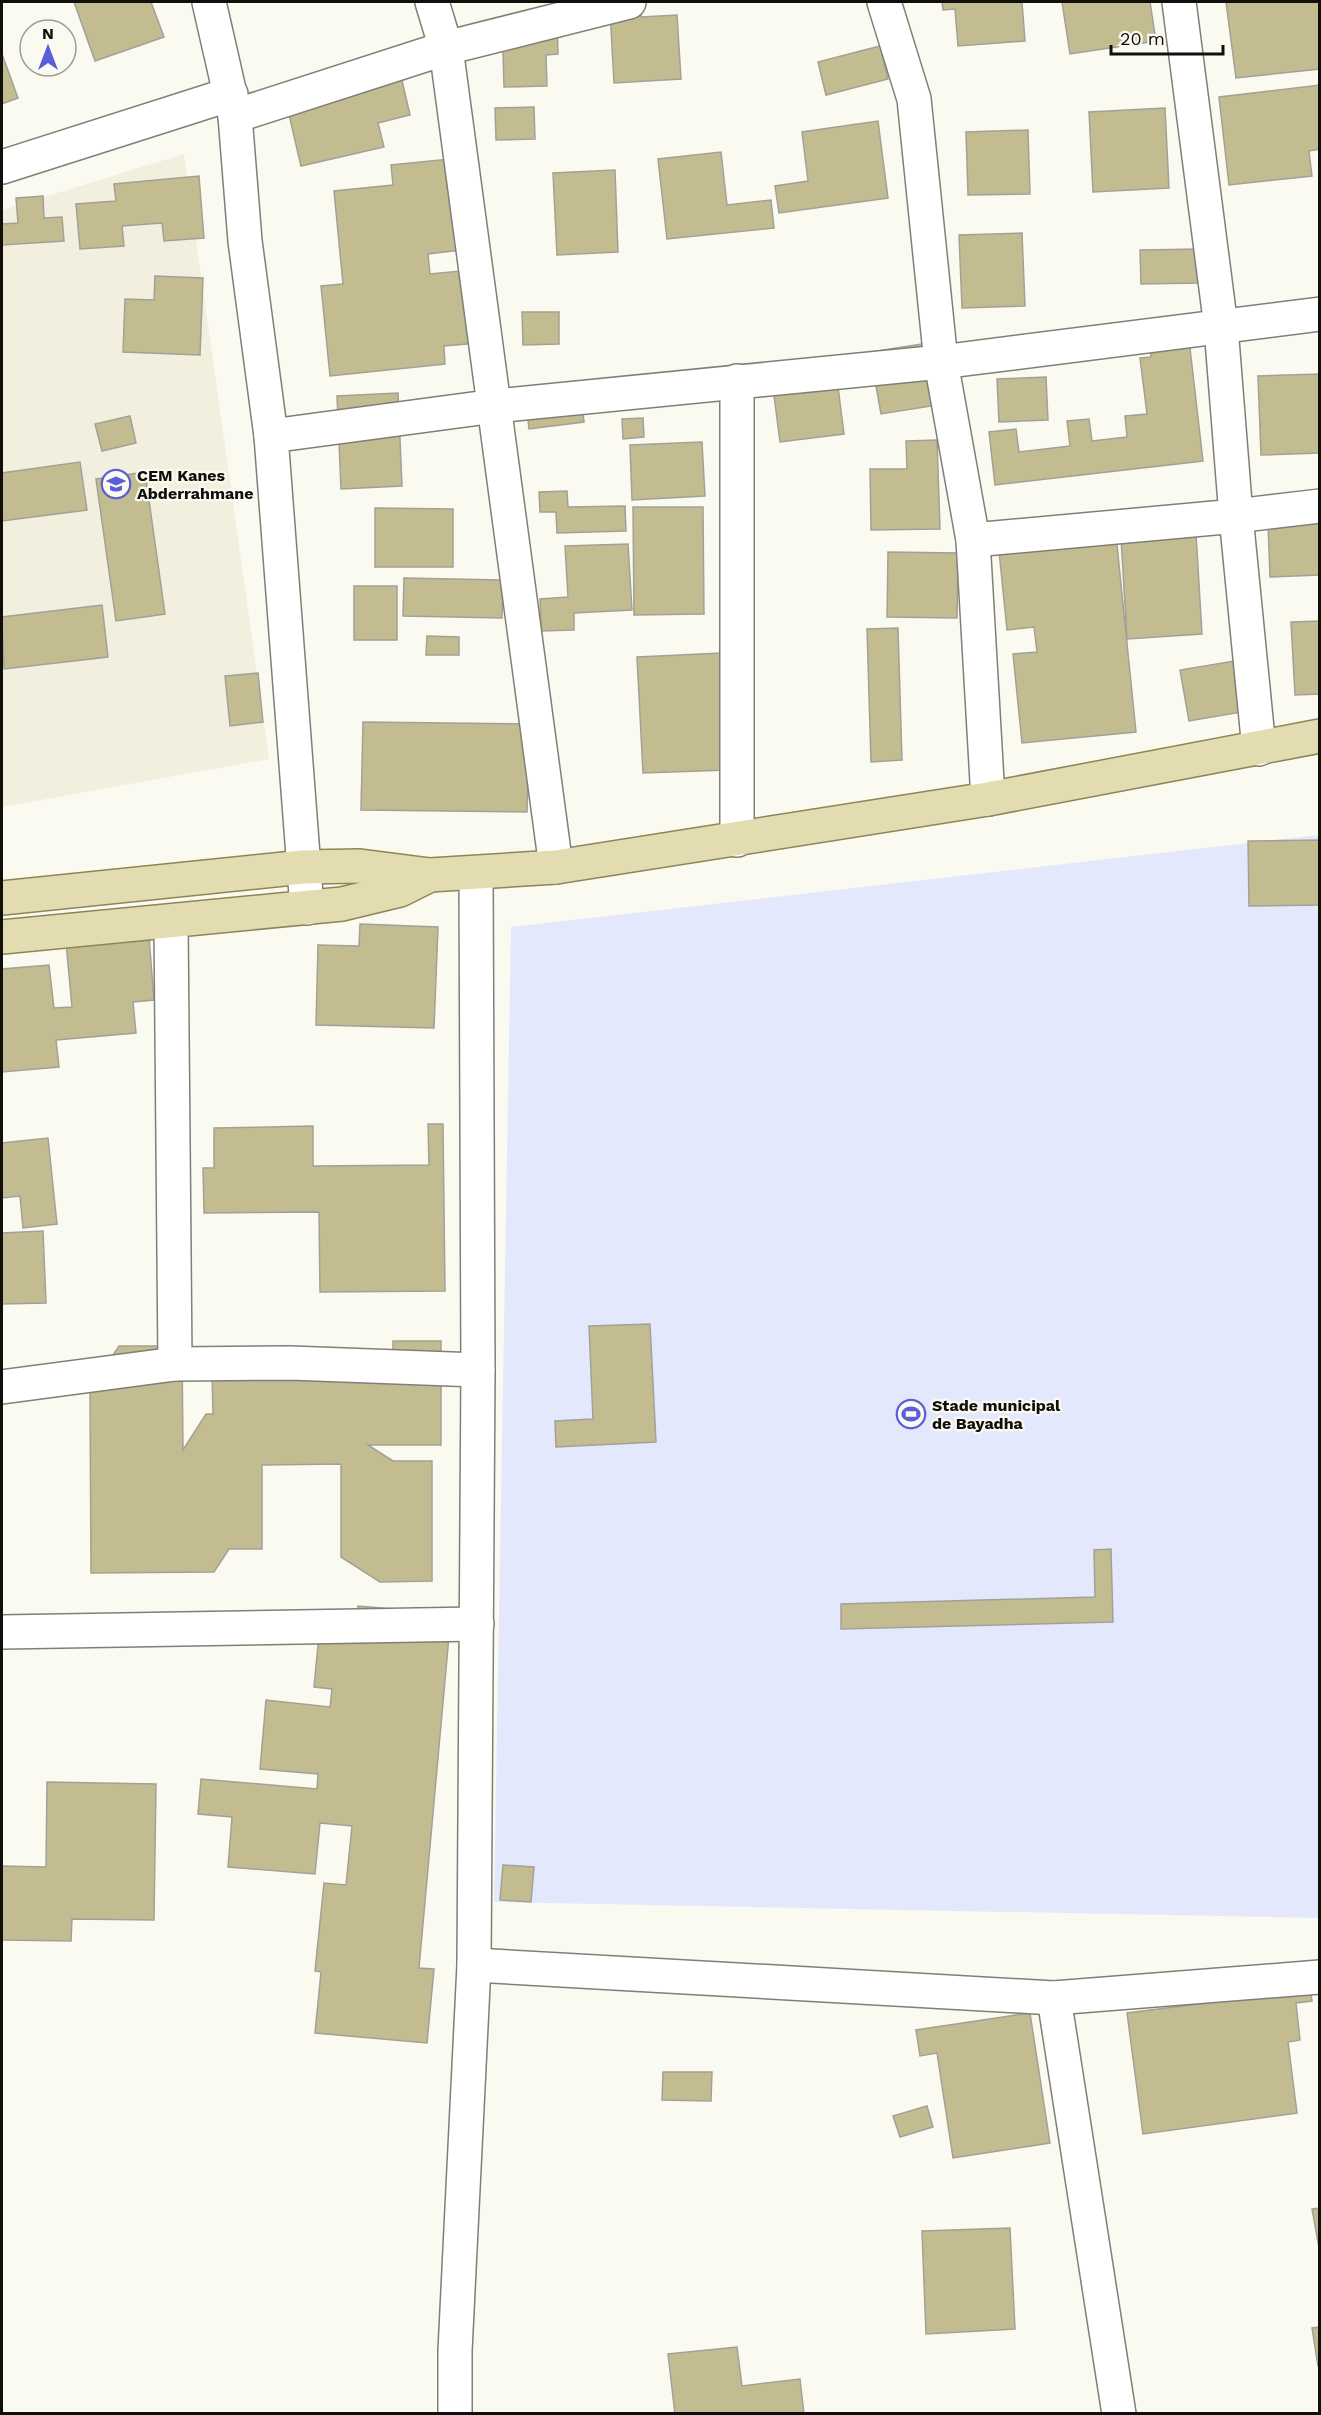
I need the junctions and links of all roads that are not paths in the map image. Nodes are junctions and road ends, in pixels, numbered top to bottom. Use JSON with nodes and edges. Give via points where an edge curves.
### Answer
{"nodes":[{"id":1,"x":209,"y":2,"type":"edge"},
{"id":2,"x":432,"y":2,"type":"edge"},
{"id":3,"x":629,"y":2,"type":"edge"},
{"id":4,"x":884,"y":2,"type":"edge"},
{"id":5,"x":1179,"y":2,"type":"edge"},
{"id":6,"x":446,"y":48,"type":"junction"},
{"id":7,"x":233,"y":105,"type":"junction"},
{"id":8,"x":2,"y":167,"type":"edge"},
{"id":9,"x":1320,"y":314,"type":"edge"},
{"id":10,"x":1221,"y":327,"type":"junction"},
{"id":11,"x":941,"y":362,"type":"junction"},
{"id":12,"x":736,"y":381,"type":"junction"},
{"id":13,"x":495,"y":406,"type":"junction"},
{"id":14,"x":271,"y":435,"type":"junction"},
{"id":15,"x":1320,"y":506,"type":"edge"},
{"id":16,"x":1236,"y":516,"type":"junction"},
{"id":17,"x":973,"y":540,"type":"junction"},
{"id":18,"x":1320,"y":736,"type":"edge"},
{"id":19,"x":1259,"y":749,"type":"junction"},
{"id":20,"x":988,"y":799,"type":"junction"},
{"id":21,"x":736,"y":840,"type":"junction"},
{"id":22,"x":303,"y":867,"type":"junction"},
{"id":23,"x":556,"y":867,"type":"junction"},
{"id":24,"x":476,"y":873,"type":"junction"},
{"id":25,"x":430,"y":875,"type":"junction"},
{"id":26,"x":2,"y":898,"type":"edge"},
{"id":27,"x":307,"y":908,"type":"junction"},
{"id":28,"x":171,"y":921,"type":"junction"},
{"id":29,"x":2,"y":937,"type":"edge"},
{"id":30,"x":175,"y":1364,"type":"junction"},
{"id":31,"x":478,"y":1370,"type":"junction"},
{"id":32,"x":2,"y":1387,"type":"edge"},
{"id":33,"x":477,"y":1624,"type":"junction"},
{"id":34,"x":2,"y":1632,"type":"edge"},
{"id":35,"x":474,"y":1965,"type":"junction"},
{"id":36,"x":1320,"y":1977,"type":"edge"},
{"id":37,"x":1054,"y":1998,"type":"junction"},
{"id":38,"x":455,"y":2414,"type":"edge"},
{"id":39,"x":1119,"y":2414,"type":"edge"}],
"edges":[{"from":1,"to":7,"type":"street"},
{"from":2,"to":6,"type":"street"},
{"from":3,"to":6,"type":"street"},
{"from":4,"to":11,"type":"street","via":[[914,99]]},
{"from":5,"to":10,"type":"street"},
{"from":6,"to":7,"type":"street"},
{"from":6,"to":13,"type":"street"},
{"from":7,"to":8,"type":"street"},
{"from":7,"to":14,"type":"street","via":[[245,241]]},
{"from":9,"to":10,"type":"street"},
{"from":10,"to":11,"type":"street"},
{"from":10,"to":16,"type":"street"},
{"from":11,"to":12,"type":"street"},
{"from":11,"to":17,"type":"street"},
{"from":12,"to":13,"type":"street"},
{"from":12,"to":21,"type":"street"},
{"from":13,"to":14,"type":"street"},
{"from":13,"to":23,"type":"street"},
{"from":14,"to":22,"type":"street"},
{"from":15,"to":16,"type":"street"},
{"from":16,"to":17,"type":"street"},
{"from":16,"to":19,"type":"street"},
{"from":17,"to":20,"type":"street"},
{"from":18,"to":19,"type":"main road"},
{"from":19,"to":20,"type":"main road"},
{"from":20,"to":21,"type":"main road"},
{"from":21,"to":23,"type":"main road"},
{"from":22,"to":25,"type":"main road","via":[[360,866]]},
{"from":22,"to":26,"type":"main road"},
{"from":22,"to":27,"type":"street"},
{"from":23,"to":24,"type":"main road"},
{"from":24,"to":25,"type":"main road"},
{"from":24,"to":31,"type":"street"},
{"from":25,"to":27,"type":"main road","via":[[370,899]]},
{"from":27,"to":28,"type":"main road"},
{"from":28,"to":29,"type":"main road"},
{"from":28,"to":30,"type":"street"},
{"from":30,"to":31,"type":"street","via":[[290,1363]]},
{"from":30,"to":32,"type":"street"},
{"from":31,"to":33,"type":"street"},
{"from":33,"to":34,"type":"street"},
{"from":33,"to":35,"type":"street"},
{"from":35,"to":37,"type":"street"},
{"from":35,"to":38,"type":"street"},
{"from":36,"to":37,"type":"street"},
{"from":37,"to":39,"type":"street"}]}
